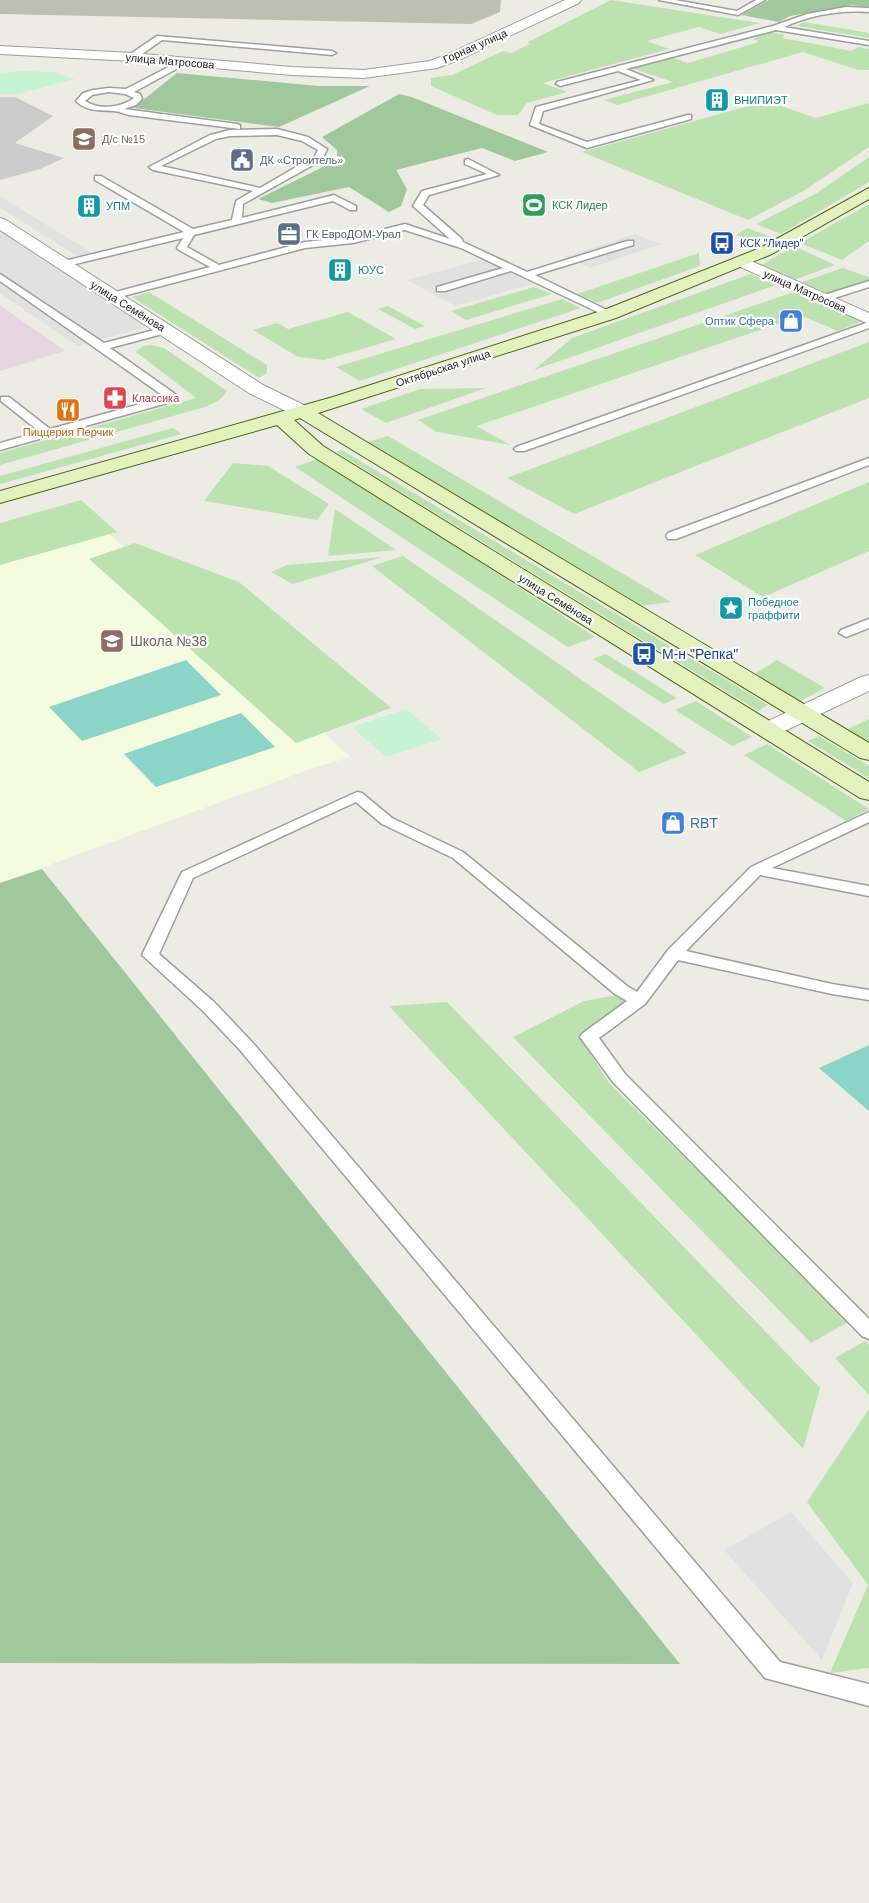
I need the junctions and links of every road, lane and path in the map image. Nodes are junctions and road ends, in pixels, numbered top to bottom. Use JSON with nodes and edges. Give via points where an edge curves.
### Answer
{"nodes":[{"id":1,"x":575,"y":0,"type":"edge"},
{"id":2,"x":662,"y":0,"type":"edge"},
{"id":3,"x":761,"y":0,"type":"edge"},
{"id":4,"x":869,"y":10,"type":"edge"},
{"id":5,"x":776,"y":28,"type":"junction"},
{"id":6,"x":869,"y":43,"type":"edge"},
{"id":7,"x":0,"y":50,"type":"edge"},
{"id":8,"x":332,"y":53,"type":"dead end"},
{"id":9,"x":132,"y":57,"type":"junction"},
{"id":10,"x":185,"y":62,"type":"junction"},
{"id":11,"x":618,"y":69,"type":"junction"},
{"id":12,"x":340,"y":73,"type":"joint"},
{"id":13,"x":560,"y":84,"type":"dead end"},
{"id":14,"x":127,"y":92,"type":"junction"},
{"id":15,"x":113,"y":108,"type":"junction"},
{"id":16,"x":688,"y":118,"type":"dead end"},
{"id":17,"x":277,"y":132,"type":"junction"},
{"id":18,"x":468,"y":162,"type":"dead end"},
{"id":19,"x":98,"y":178,"type":"dead end"},
{"id":20,"x":259,"y":190,"type":"junction"},
{"id":21,"x":869,"y":193,"type":"edge"},
{"id":22,"x":353,"y":208,"type":"dead end"},
{"id":23,"x":237,"y":221,"type":"junction"},
{"id":24,"x":4,"y":230,"type":"edge"},
{"id":25,"x":192,"y":232,"type":"junction"},
{"id":26,"x":630,"y":243,"type":"dead end"},
{"id":27,"x":464,"y":246,"type":"junction"},
{"id":28,"x":742,"y":262,"type":"junction"},
{"id":29,"x":63,"y":264,"type":"junction"},
{"id":30,"x":218,"y":268,"type":"junction"},
{"id":31,"x":512,"y":268,"type":"junction"},
{"id":32,"x":526,"y":275,"type":"junction"},
{"id":33,"x":0,"y":277,"type":"edge"},
{"id":34,"x":869,"y":284,"type":"edge"},
{"id":35,"x":441,"y":289,"type":"dead end"},
{"id":36,"x":112,"y":296,"type":"junction"},
{"id":37,"x":822,"y":299,"type":"junction"},
{"id":38,"x":610,"y":314,"type":"junction"},
{"id":39,"x":869,"y":319,"type":"edge"},
{"id":40,"x":869,"y":325,"type":"edge"},
{"id":41,"x":166,"y":330,"type":"junction"},
{"id":42,"x":102,"y":347,"type":"junction"},
{"id":43,"x":256,"y":389,"type":"junction"},
{"id":44,"x":5,"y":399,"type":"dead end"},
{"id":45,"x":303,"y":412,"type":"junction"},
{"id":46,"x":281,"y":418,"type":"junction"},
{"id":47,"x":48,"y":434,"type":"junction"},
{"id":48,"x":0,"y":447,"type":"edge"},
{"id":49,"x":520,"y":449,"type":"dead end"},
{"id":50,"x":869,"y":461,"type":"edge"},
{"id":51,"x":0,"y":497,"type":"edge"},
{"id":52,"x":672,"y":536,"type":"dead end"},
{"id":53,"x":869,"y":623,"type":"edge"},
{"id":54,"x":846,"y":633,"type":"dead end"},
{"id":55,"x":869,"y":682,"type":"edge"},
{"id":56,"x":802,"y":713,"type":"junction"},
{"id":57,"x":768,"y":730,"type":"junction"},
{"id":58,"x":869,"y":753,"type":"edge"},
{"id":59,"x":869,"y":793,"type":"edge"},
{"id":60,"x":869,"y":816,"type":"edge"},
{"id":61,"x":756,"y":870,"type":"junction"},
{"id":62,"x":869,"y":891,"type":"edge"},
{"id":63,"x":674,"y":954,"type":"junction"},
{"id":64,"x":869,"y":995,"type":"edge"},
{"id":65,"x":639,"y":1000,"type":"junction"},
{"id":66,"x":869,"y":1331,"type":"edge"},
{"id":67,"x":869,"y":1695,"type":"edge"}],
"edges":[{"from":1,"to":12,"type":"street","name":"Горная улица","via":[[432,65],[364,74]]},
{"from":2,"to":3,"type":"lane","via":[[738,13]]},
{"from":4,"to":5,"type":"lane","via":[[854,8],[825,13],[796,19]]},
{"from":5,"to":6,"type":"lane"},
{"from":5,"to":11,"type":"lane"},
{"from":7,"to":9,"type":"street","name":"улица Матросова"},
{"from":8,"to":9,"type":"lane","via":[[160,38]]},
{"from":9,"to":10,"type":"street","name":"улица Матросова"},
{"from":10,"to":12,"type":"street","name":"улица Матросова"},
{"from":10,"to":14,"type":"lane"},
{"from":11,"to":13,"type":"lane"},
{"from":11,"to":16,"type":"lane","via":[[648,80],[539,109],[534,126],[587,145]]},
{"from":14,"to":15,"type":"lane","via":[[138,99],[130,105]]},
{"from":14,"to":15,"type":"lane","via":[[92,93],[80,101],[94,108]]},
{"from":15,"to":17,"type":"lane","via":[[129,113]]},
{"from":17,"to":20,"type":"lane","via":[[305,139],[323,149],[319,158]]},
{"from":17,"to":20,"type":"lane","via":[[230,133],[213,137],[153,166]]},
{"from":18,"to":27,"type":"lane","via":[[495,175],[425,193],[418,206]]},
{"from":19,"to":25,"type":"lane"},
{"from":20,"to":23,"type":"lane","via":[[239,204]]},
{"from":21,"to":28,"type":"street","name":"Октябрьская улица"},
{"from":22,"to":23,"type":"lane","via":[[334,198]]},
{"from":23,"to":25,"type":"lane"},
{"from":24,"to":29,"type":"street","name":"улица Семёнова"},
{"from":25,"to":29,"type":"lane"},
{"from":25,"to":30,"type":"lane","via":[[182,248]]},
{"from":26,"to":32,"type":"lane"},
{"from":27,"to":30,"type":"lane","via":[[405,227],[353,240],[305,246]]},
{"from":27,"to":31,"type":"lane"},
{"from":28,"to":37,"type":"street","name":"улица Матросова"},
{"from":28,"to":38,"type":"street","name":"Октябрьская улица"},
{"from":29,"to":36,"type":"street","name":"улица Семёнова"},
{"from":30,"to":36,"type":"lane"},
{"from":31,"to":32,"type":"lane"},
{"from":31,"to":35,"type":"lane"},
{"from":32,"to":38,"type":"lane"},
{"from":33,"to":42,"type":"lane"},
{"from":34,"to":37,"type":"lane"},
{"from":36,"to":41,"type":"street","name":"улица Семёнова"},
{"from":37,"to":39,"type":"street","name":"улица Матросова"},
{"from":38,"to":45,"type":"street","name":"Октябрьская улица"},
{"from":40,"to":49,"type":"lane"},
{"from":41,"to":42,"type":"lane"},
{"from":41,"to":43,"type":"street","name":"улица Семёнова"},
{"from":42,"to":47,"type":"lane","via":[[174,398]]},
{"from":43,"to":45,"type":"street","name":"улица Семёнова"},
{"from":43,"to":46,"type":"street","name":"улица Семёнова"},
{"from":44,"to":47,"type":"lane"},
{"from":45,"to":46,"type":"street","name":"Октябрьская улица"},
{"from":45,"to":56,"type":"street","name":"улица Семёнова"},
{"from":46,"to":51,"type":"street","name":"Октябрьская улица"},
{"from":46,"to":57,"type":"street","name":"улица Семёнова","via":[[316,450]]},
{"from":47,"to":48,"type":"lane"},
{"from":50,"to":52,"type":"lane"},
{"from":53,"to":54,"type":"lane"},
{"from":55,"to":56,"type":"street"},
{"from":56,"to":57,"type":"street"},
{"from":56,"to":58,"type":"street","name":"улица Семёнова"},
{"from":57,"to":59,"type":"street","name":"улица Семёнова"},
{"from":60,"to":61,"type":"lane"},
{"from":61,"to":62,"type":"lane"},
{"from":61,"to":63,"type":"lane"},
{"from":63,"to":64,"type":"lane"},
{"from":63,"to":65,"type":"lane"},
{"from":65,"to":66,"type":"lane","via":[[589,1037],[618,1078]]},
{"from":65,"to":67,"type":"lane","via":[[621,990],[458,855],[387,820],[357,796],[187,875],[150,955],[208,1006],[246,1046],[773,1671]]}]}
